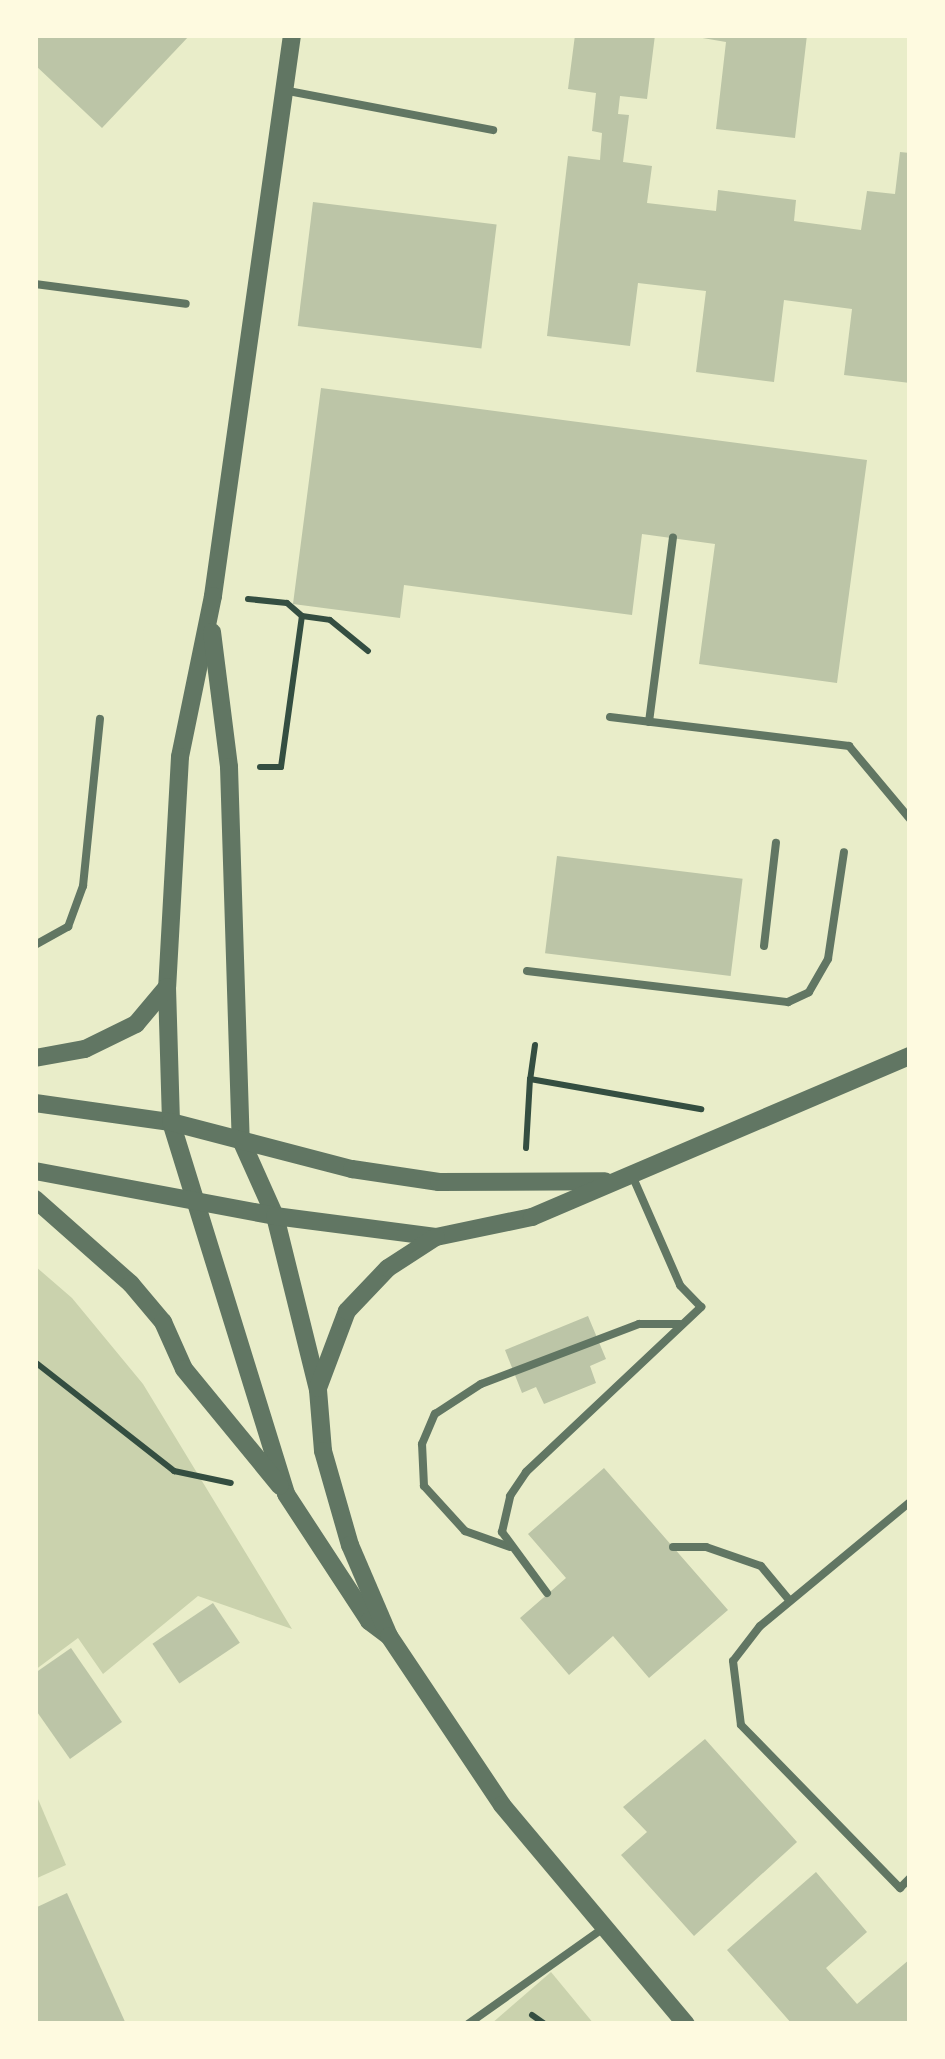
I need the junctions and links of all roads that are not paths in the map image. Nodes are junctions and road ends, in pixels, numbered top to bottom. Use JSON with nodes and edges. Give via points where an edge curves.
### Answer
{"nodes":[{"id":1,"x":292,"y":35,"type":"edge"},
{"id":2,"x":283,"y":90,"type":"junction"},
{"id":3,"x":493,"y":130,"type":"dead end"},
{"id":4,"x":35,"y":284,"type":"edge"},
{"id":5,"x":186,"y":304,"type":"dead end"},
{"id":6,"x":674,"y":538,"type":"dead end"},
{"id":7,"x":213,"y":596,"type":"junction"},
{"id":8,"x":610,"y":717,"type":"dead end"},
{"id":9,"x":100,"y":718,"type":"dead end"},
{"id":10,"x":649,"y":722,"type":"junction"},
{"id":11,"x":910,"y":819,"type":"edge"},
{"id":12,"x":776,"y":842,"type":"dead end"},
{"id":13,"x":844,"y":852,"type":"dead end"},
{"id":14,"x":35,"y":945,"type":"edge"},
{"id":15,"x":764,"y":946,"type":"dead end"},
{"id":16,"x":527,"y":972,"type":"dead end"},
{"id":17,"x":167,"y":987,"type":"junction"},
{"id":18,"x":910,"y":1056,"type":"edge"},
{"id":19,"x":35,"y":1058,"type":"edge"},
{"id":20,"x":35,"y":1103,"type":"edge"},
{"id":21,"x":171,"y":1122,"type":"junction"},
{"id":22,"x":241,"y":1140,"type":"junction"},
{"id":23,"x":35,"y":1171,"type":"edge"},
{"id":24,"x":624,"y":1178,"type":"junction"},
{"id":25,"x":35,"y":1199,"type":"edge"},
{"id":26,"x":195,"y":1202,"type":"junction"},
{"id":27,"x":274,"y":1216,"type":"junction"},
{"id":28,"x":436,"y":1237,"type":"junction"},
{"id":29,"x":680,"y":1324,"type":"junction"},
{"id":30,"x":318,"y":1390,"type":"junction"},
{"id":31,"x":286,"y":1494,"type":"junction"},
{"id":32,"x":910,"y":1502,"type":"edge"},
{"id":33,"x":510,"y":1547,"type":"junction"},
{"id":34,"x":674,"y":1547,"type":"dead end"},
{"id":35,"x":547,"y":1594,"type":"dead end"},
{"id":36,"x":790,"y":1601,"type":"junction"},
{"id":37,"x":389,"y":1636,"type":"junction"},
{"id":38,"x":910,"y":1878,"type":"edge"},
{"id":39,"x":602,"y":1928,"type":"junction"},
{"id":40,"x":468,"y":2024,"type":"edge"},
{"id":41,"x":686,"y":2024,"type":"edge"}],
"edges":[{"from":1,"to":2,"type":"street"},
{"from":2,"to":3,"type":"lane"},
{"from":2,"to":7,"type":"street"},
{"from":4,"to":5,"type":"lane"},
{"from":6,"to":10,"type":"lane"},
{"from":7,"to":17,"type":"street","via":[[180,757]]},
{"from":7,"to":22,"type":"street","via":[[212,648],[229,767]]},
{"from":8,"to":10,"type":"lane"},
{"from":9,"to":14,"type":"lane","via":[[83,886],[68,927]]},
{"from":10,"to":11,"type":"lane","via":[[849,746]]},
{"from":12,"to":15,"type":"lane"},
{"from":13,"to":16,"type":"lane","via":[[828,959],[809,992],[788,1002]]},
{"from":17,"to":19,"type":"street","via":[[136,1024],[85,1049]]},
{"from":17,"to":21,"type":"street"},
{"from":18,"to":24,"type":"street"},
{"from":20,"to":21,"type":"street"},
{"from":21,"to":22,"type":"street"},
{"from":21,"to":26,"type":"street"},
{"from":22,"to":24,"type":"street","via":[[439,1182]]},
{"from":22,"to":27,"type":"street"},
{"from":23,"to":26,"type":"street"},
{"from":24,"to":28,"type":"street","via":[[532,1217]]},
{"from":24,"to":29,"type":"lane","via":[[680,1285],[701,1307]]},
{"from":25,"to":31,"type":"street","via":[[163,1322],[184,1369]]},
{"from":26,"to":27,"type":"street"},
{"from":26,"to":31,"type":"street"},
{"from":27,"to":28,"type":"street"},
{"from":27,"to":30,"type":"street"},
{"from":28,"to":30,"type":"street","via":[[388,1268],[346,1310]]},
{"from":29,"to":33,"type":"lane","via":[[526,1472],[502,1516]]},
{"from":29,"to":33,"type":"lane","via":[[639,1324],[481,1384],[434,1414],[422,1444],[424,1486],[465,1531]]},
{"from":30,"to":37,"type":"street","via":[[323,1451],[339,1508]]},
{"from":31,"to":37,"type":"street","via":[[370,1621]]},
{"from":32,"to":36,"type":"lane"},
{"from":33,"to":35,"type":"lane"},
{"from":34,"to":36,"type":"lane","via":[[706,1547],[762,1566]]},
{"from":36,"to":38,"type":"lane","via":[[733,1661],[741,1726],[900,1888]]},
{"from":37,"to":39,"type":"street","via":[[502,1805]]},
{"from":39,"to":40,"type":"lane"},
{"from":39,"to":41,"type":"street"}]}
